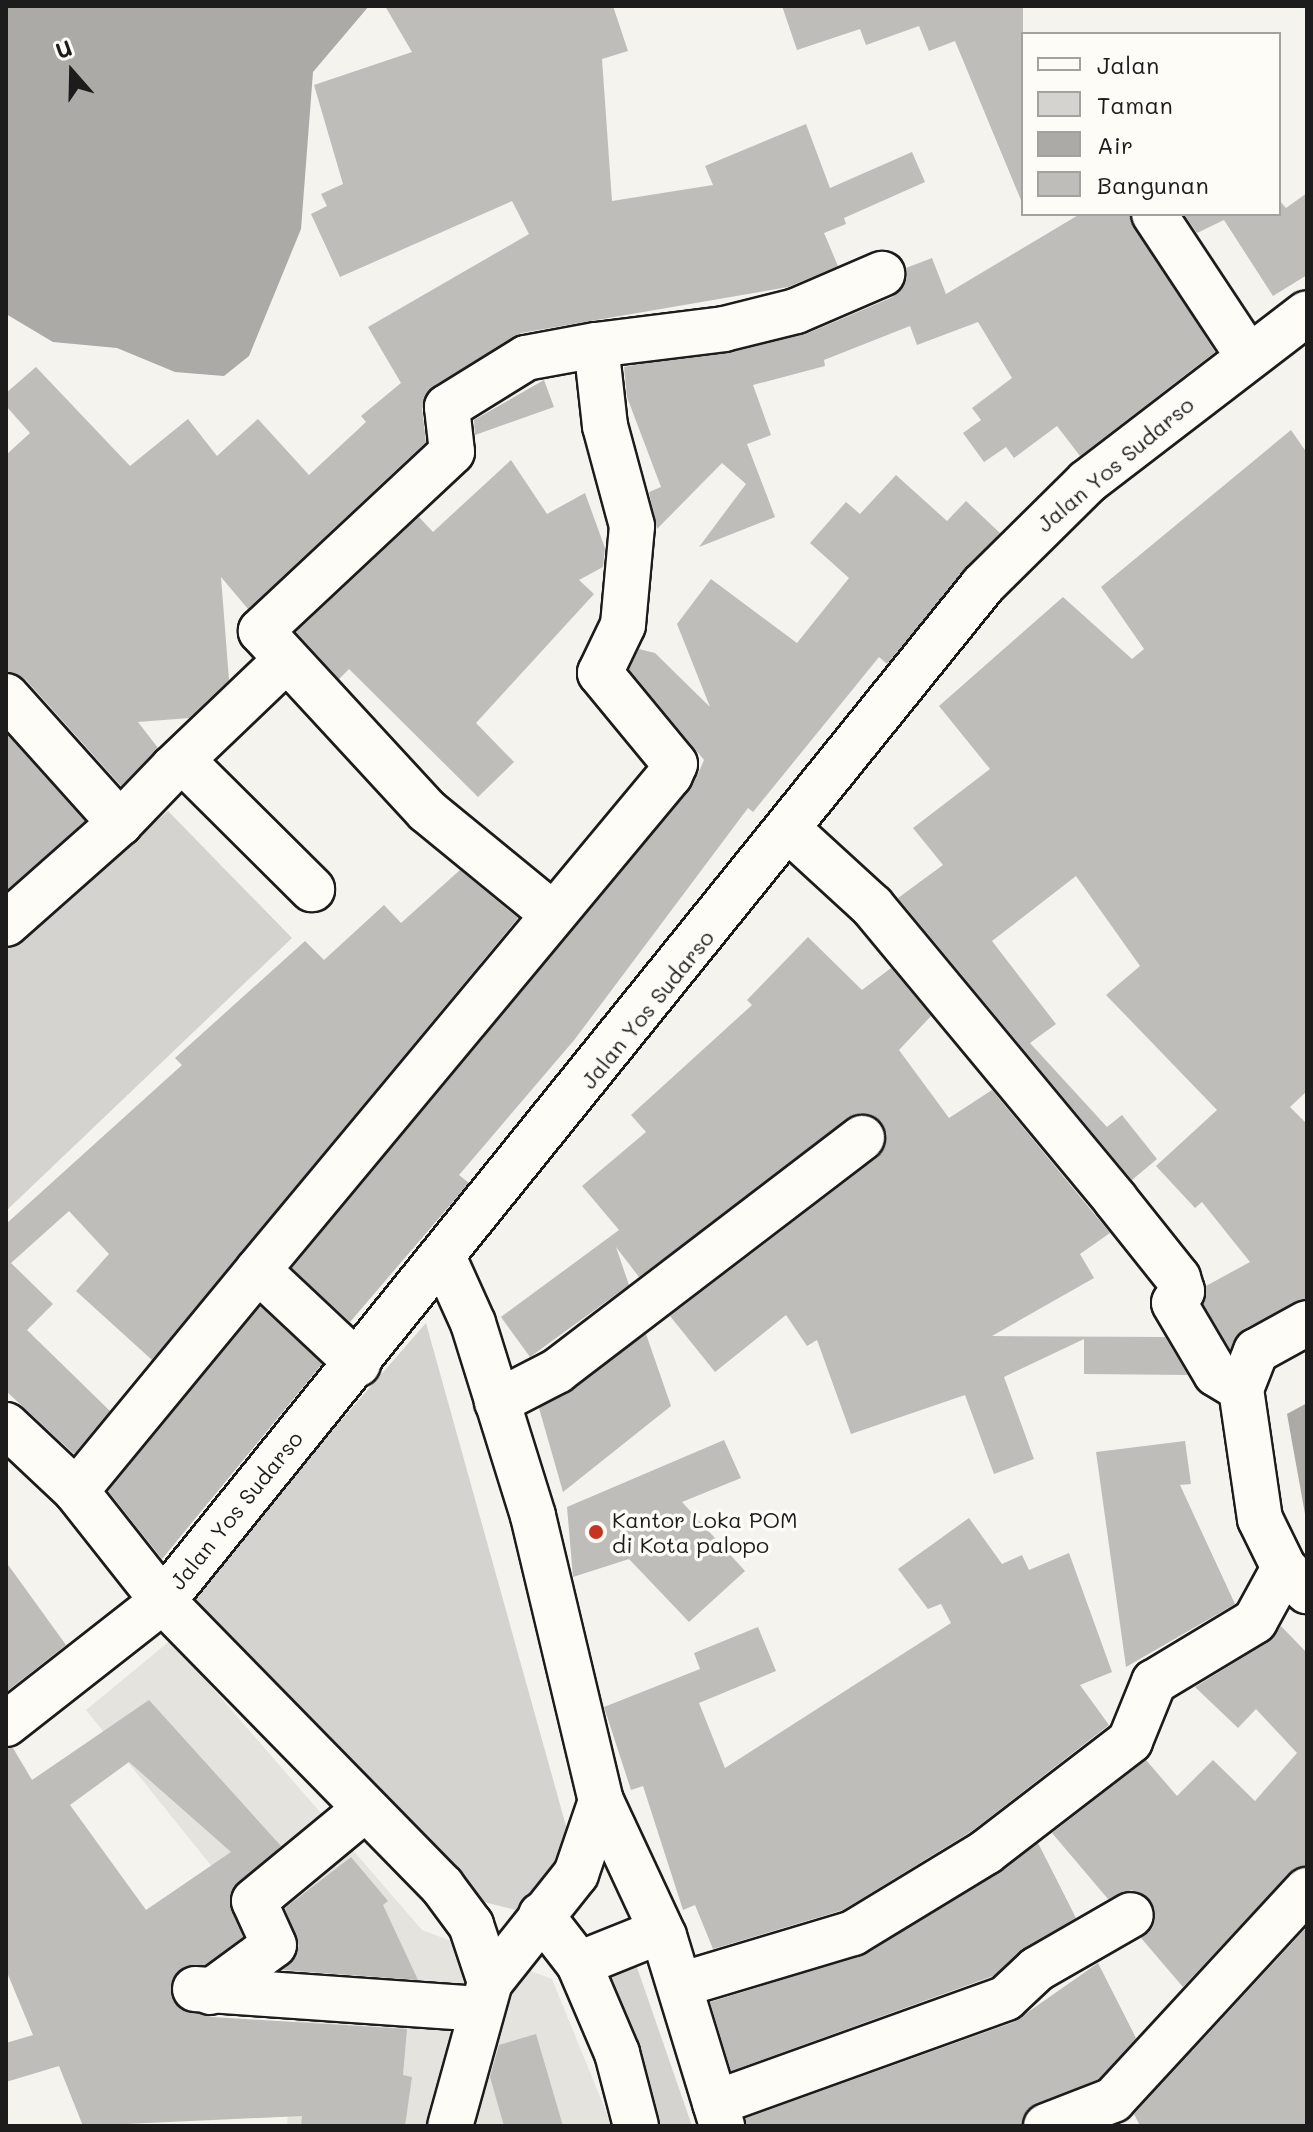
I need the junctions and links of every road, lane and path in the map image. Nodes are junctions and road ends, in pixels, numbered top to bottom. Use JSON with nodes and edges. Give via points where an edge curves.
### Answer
{"nodes":[{"id":1,"x":1155,"y":216,"type":"edge"},
{"id":2,"x":882,"y":274,"type":"dead end"},
{"id":3,"x":1307,"y":313,"type":"edge"},
{"id":4,"x":596,"y":345,"type":"junction"},
{"id":5,"x":1248,"y":356,"type":"junction"},
{"id":6,"x":285,"y":661,"type":"junction"},
{"id":7,"x":6,"y":696,"type":"edge"},
{"id":8,"x":173,"y":768,"type":"junction"},
{"id":9,"x":120,"y":823,"type":"junction"},
{"id":10,"x":789,"y":830,"type":"junction"},
{"id":11,"x":312,"y":889,"type":"dead end"},
{"id":12,"x":553,"y":914,"type":"junction"},
{"id":13,"x":6,"y":924,"type":"edge"},
{"id":14,"x":862,"y":1138,"type":"dead end"},
{"id":15,"x":445,"y":1261,"type":"junction"},
{"id":16,"x":258,"y":1270,"type":"junction"},
{"id":17,"x":1307,"y":1323,"type":"edge"},
{"id":18,"x":358,"y":1364,"type":"junction"},
{"id":19,"x":1241,"y":1389,"type":"junction"},
{"id":20,"x":497,"y":1402,"type":"junction"},
{"id":21,"x":7,"y":1422,"type":"edge"},
{"id":22,"x":76,"y":1491,"type":"junction"},
{"id":23,"x":1295,"y":1580,"type":"edge"},
{"id":24,"x":163,"y":1601,"type":"junction"},
{"id":25,"x":6,"y":1724,"type":"edge"},
{"id":26,"x":601,"y":1801,"type":"junction"},
{"id":27,"x":364,"y":1810,"type":"junction"},
{"id":28,"x":1307,"y":1890,"type":"edge"},
{"id":29,"x":541,"y":1915,"type":"junction"},
{"id":30,"x":1131,"y":1915,"type":"dead end"},
{"id":31,"x":661,"y":1931,"type":"junction"},
{"id":32,"x":579,"y":1964,"type":"junction"},
{"id":33,"x":680,"y":1985,"type":"junction"},
{"id":34,"x":484,"y":1995,"type":"junction"},
{"id":35,"x":718,"y":2114,"type":"edge"},
{"id":36,"x":450,"y":2126,"type":"edge"},
{"id":37,"x":636,"y":2126,"type":"edge"},
{"id":38,"x":1046,"y":2126,"type":"edge"}],
"edges":[{"from":1,"to":5,"type":"street"},
{"from":2,"to":4,"type":"street","via":[[796,311],[724,329]]},
{"from":3,"to":5,"type":"street","name":"Jalan Yos Sudarso"},
{"from":4,"to":6,"type":"street","via":[[526,358],[447,407],[452,452],[262,627]]},
{"from":4,"to":12,"type":"street","via":[[605,426],[632,526],[623,625],[600,673],[675,764]]},
{"from":5,"to":10,"type":"street","name":"Jalan Yos Sudarso","via":[[1025,540]]},
{"from":6,"to":8,"type":"street"},
{"from":6,"to":12,"type":"street","via":[[427,811]]},
{"from":7,"to":9,"type":"street"},
{"from":8,"to":9,"type":"street"},
{"from":8,"to":11,"type":"street","via":[[196,771]]},
{"from":9,"to":13,"type":"street"},
{"from":10,"to":15,"type":"street","name":"Jalan Yos Sudarso"},
{"from":10,"to":19,"type":"street","via":[[872,906],[1115,1199],[1178,1278],[1182,1291],[1174,1303],[1216,1374]]},
{"from":12,"to":16,"type":"street"},
{"from":14,"to":20,"type":"street","via":[[557,1371]]},
{"from":15,"to":18,"type":"street","name":"Jalan Yos Sudarso"},
{"from":15,"to":20,"type":"street"},
{"from":16,"to":18,"type":"street"},
{"from":16,"to":22,"type":"street"},
{"from":17,"to":19,"type":"street","via":[[1256,1351]]},
{"from":18,"to":24,"type":"street","name":"Jalan Yos Sudarso"},
{"from":19,"to":23,"type":"street","via":[[1260,1519]]},
{"from":20,"to":26,"type":"street","via":[[537,1531]]},
{"from":21,"to":22,"type":"street"},
{"from":22,"to":24,"type":"street"},
{"from":23,"to":33,"type":"street","via":[[1255,1621],[1154,1682],[1130,1741],[986,1852],[853,1933]]},
{"from":24,"to":25,"type":"street","name":"Jalan Yos Sudarso"},
{"from":24,"to":27,"type":"street"},
{"from":26,"to":29,"type":"street","via":[[587,1855]]},
{"from":26,"to":31,"type":"street"},
{"from":27,"to":34,"type":"street","via":[[460,1906]]},
{"from":27,"to":34,"type":"street","via":[[254,1901],[274,1945],[202,1991]]},
{"from":28,"to":38,"type":"street","via":[[1113,2100]]},
{"from":29,"to":32,"type":"street"},
{"from":29,"to":34,"type":"street"},
{"from":30,"to":35,"type":"street","via":[[1037,1969],[1006,1998]]},
{"from":31,"to":32,"type":"street"},
{"from":31,"to":33,"type":"street"},
{"from":32,"to":37,"type":"street","via":[[617,2053]]},
{"from":33,"to":35,"type":"street"},
{"from":34,"to":36,"type":"street"}]}
